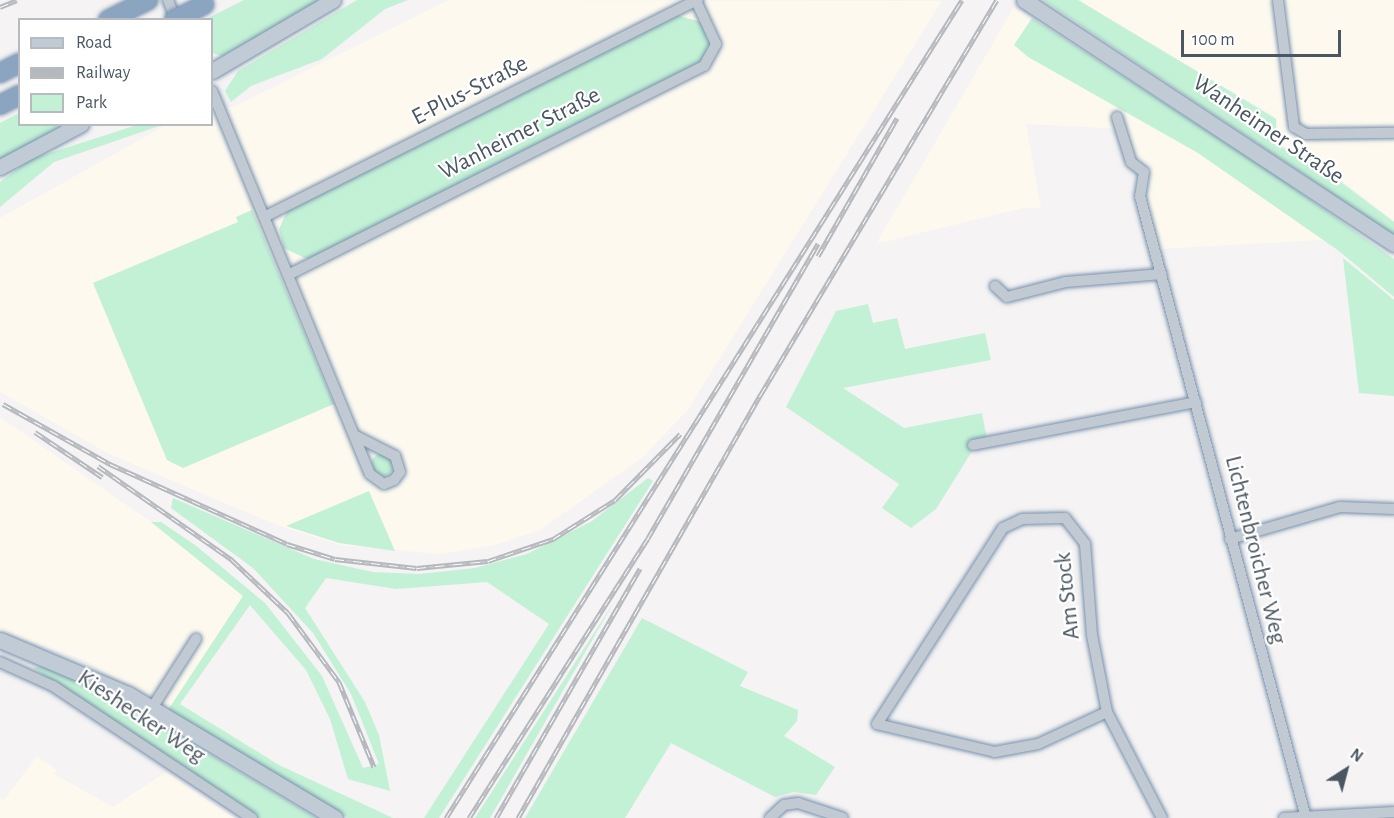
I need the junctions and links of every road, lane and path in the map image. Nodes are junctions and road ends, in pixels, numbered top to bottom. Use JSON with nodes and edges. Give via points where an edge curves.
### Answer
{"nodes":[{"id":1,"x":168,"y":0,"type":"edge"},
{"id":2,"x":333,"y":0,"type":"edge"},
{"id":3,"x":1278,"y":0,"type":"edge"},
{"id":4,"x":146,"y":1,"type":"edge"},
{"id":5,"x":697,"y":1,"type":"edge"},
{"id":6,"x":208,"y":2,"type":"edge"},
{"id":7,"x":1030,"y":4,"type":"edge"},
{"id":8,"x":112,"y":18,"type":"edge"},
{"id":9,"x":174,"y":18,"type":"edge"},
{"id":10,"x":179,"y":18,"type":"edge"},
{"id":11,"x":18,"y":64,"type":"edge"},
{"id":12,"x":213,"y":70,"type":"edge"},
{"id":13,"x":0,"y":73,"type":"edge"},
{"id":14,"x":213,"y":93,"type":"edge"},
{"id":15,"x":18,"y":96,"type":"edge"},
{"id":16,"x":0,"y":105,"type":"edge"},
{"id":17,"x":1117,"y":117,"type":"dead end"},
{"id":18,"x":77,"y":126,"type":"edge"},
{"id":19,"x":1394,"y":133,"type":"edge"},
{"id":20,"x":0,"y":167,"type":"edge"},
{"id":21,"x":264,"y":218,"type":"junction"},
{"id":22,"x":1394,"y":244,"type":"edge"},
{"id":23,"x":1162,"y":274,"type":"junction"},
{"id":24,"x":288,"y":275,"type":"junction"},
{"id":25,"x":995,"y":286,"type":"dead end"},
{"id":26,"x":1196,"y":402,"type":"junction"},
{"id":27,"x":356,"y":436,"type":"junction"},
{"id":28,"x":973,"y":445,"type":"dead end"},
{"id":29,"x":1394,"y":509,"type":"edge"},
{"id":30,"x":1230,"y":539,"type":"junction"},
{"id":31,"x":196,"y":639,"type":"dead end"},
{"id":32,"x":0,"y":640,"type":"edge"},
{"id":33,"x":0,"y":662,"type":"edge"},
{"id":34,"x":152,"y":708,"type":"junction"},
{"id":35,"x":1107,"y":712,"type":"junction"},
{"id":36,"x":1394,"y":812,"type":"edge"},
{"id":37,"x":1305,"y":814,"type":"junction"},
{"id":38,"x":251,"y":818,"type":"edge"},
{"id":39,"x":335,"y":818,"type":"edge"},
{"id":40,"x":770,"y":818,"type":"edge"},
{"id":41,"x":843,"y":818,"type":"edge"},
{"id":42,"x":1162,"y":818,"type":"edge"},
{"id":43,"x":1284,"y":818,"type":"edge"}],
"edges":[{"from":1,"to":9,"type":"street"},
{"from":2,"to":12,"type":"street"},
{"from":3,"to":19,"type":"street","via":[[1290,118],[1306,134]]},
{"from":4,"to":8,"type":"highway"},
{"from":5,"to":21,"type":"street","name":"E-Plus-Straße"},
{"from":5,"to":24,"type":"street","name":"Wanheimer Straße","via":[[716,44],[704,66]]},
{"from":6,"to":10,"type":"highway","bridge":true},
{"from":7,"to":22,"type":"street","name":"Wanheimer Straße"},
{"from":11,"to":13,"type":"highway"},
{"from":14,"to":21,"type":"street"},
{"from":15,"to":16,"type":"highway"},
{"from":17,"to":23,"type":"street","name":"Lichtenbroicher Weg","via":[[1131,162],[1144,172],[1140,196]]},
{"from":18,"to":20,"type":"street"},
{"from":21,"to":24,"type":"street"},
{"from":23,"to":25,"type":"street","via":[[1066,282],[1007,297]]},
{"from":23,"to":26,"type":"street","name":"Lichtenbroicher Weg"},
{"from":24,"to":27,"type":"street"},
{"from":26,"to":28,"type":"street"},
{"from":26,"to":30,"type":"street","name":"Lichtenbroicher Weg"},
{"from":27,"to":27,"type":"street","via":[[374,478],[384,484],[394,480],[400,472],[395,456]]},
{"from":29,"to":30,"type":"street","via":[[1340,507]]},
{"from":30,"to":37,"type":"street","name":"Lichtenbroicher Weg"},
{"from":31,"to":34,"type":"street","name":"Kieshecker Weg"},
{"from":32,"to":34,"type":"street","name":"Kieshecker Weg","via":[[80,670]]},
{"from":33,"to":38,"type":"street","name":"Kieshecker Weg","via":[[53,686]]},
{"from":34,"to":39,"type":"street","name":"Kieshecker Weg"},
{"from":35,"to":35,"type":"street","name":"Am Stock","via":[[1092,635],[1085,544],[1074,523],[1053,516],[1011,522],[995,536],[877,724],[995,752],[1038,744]]},
{"from":35,"to":42,"type":"street","name":"Am Stock"},
{"from":36,"to":37,"type":"street"},
{"from":37,"to":43,"type":"street"},
{"from":40,"to":41,"type":"street","via":[[784,806],[798,803]]}]}
